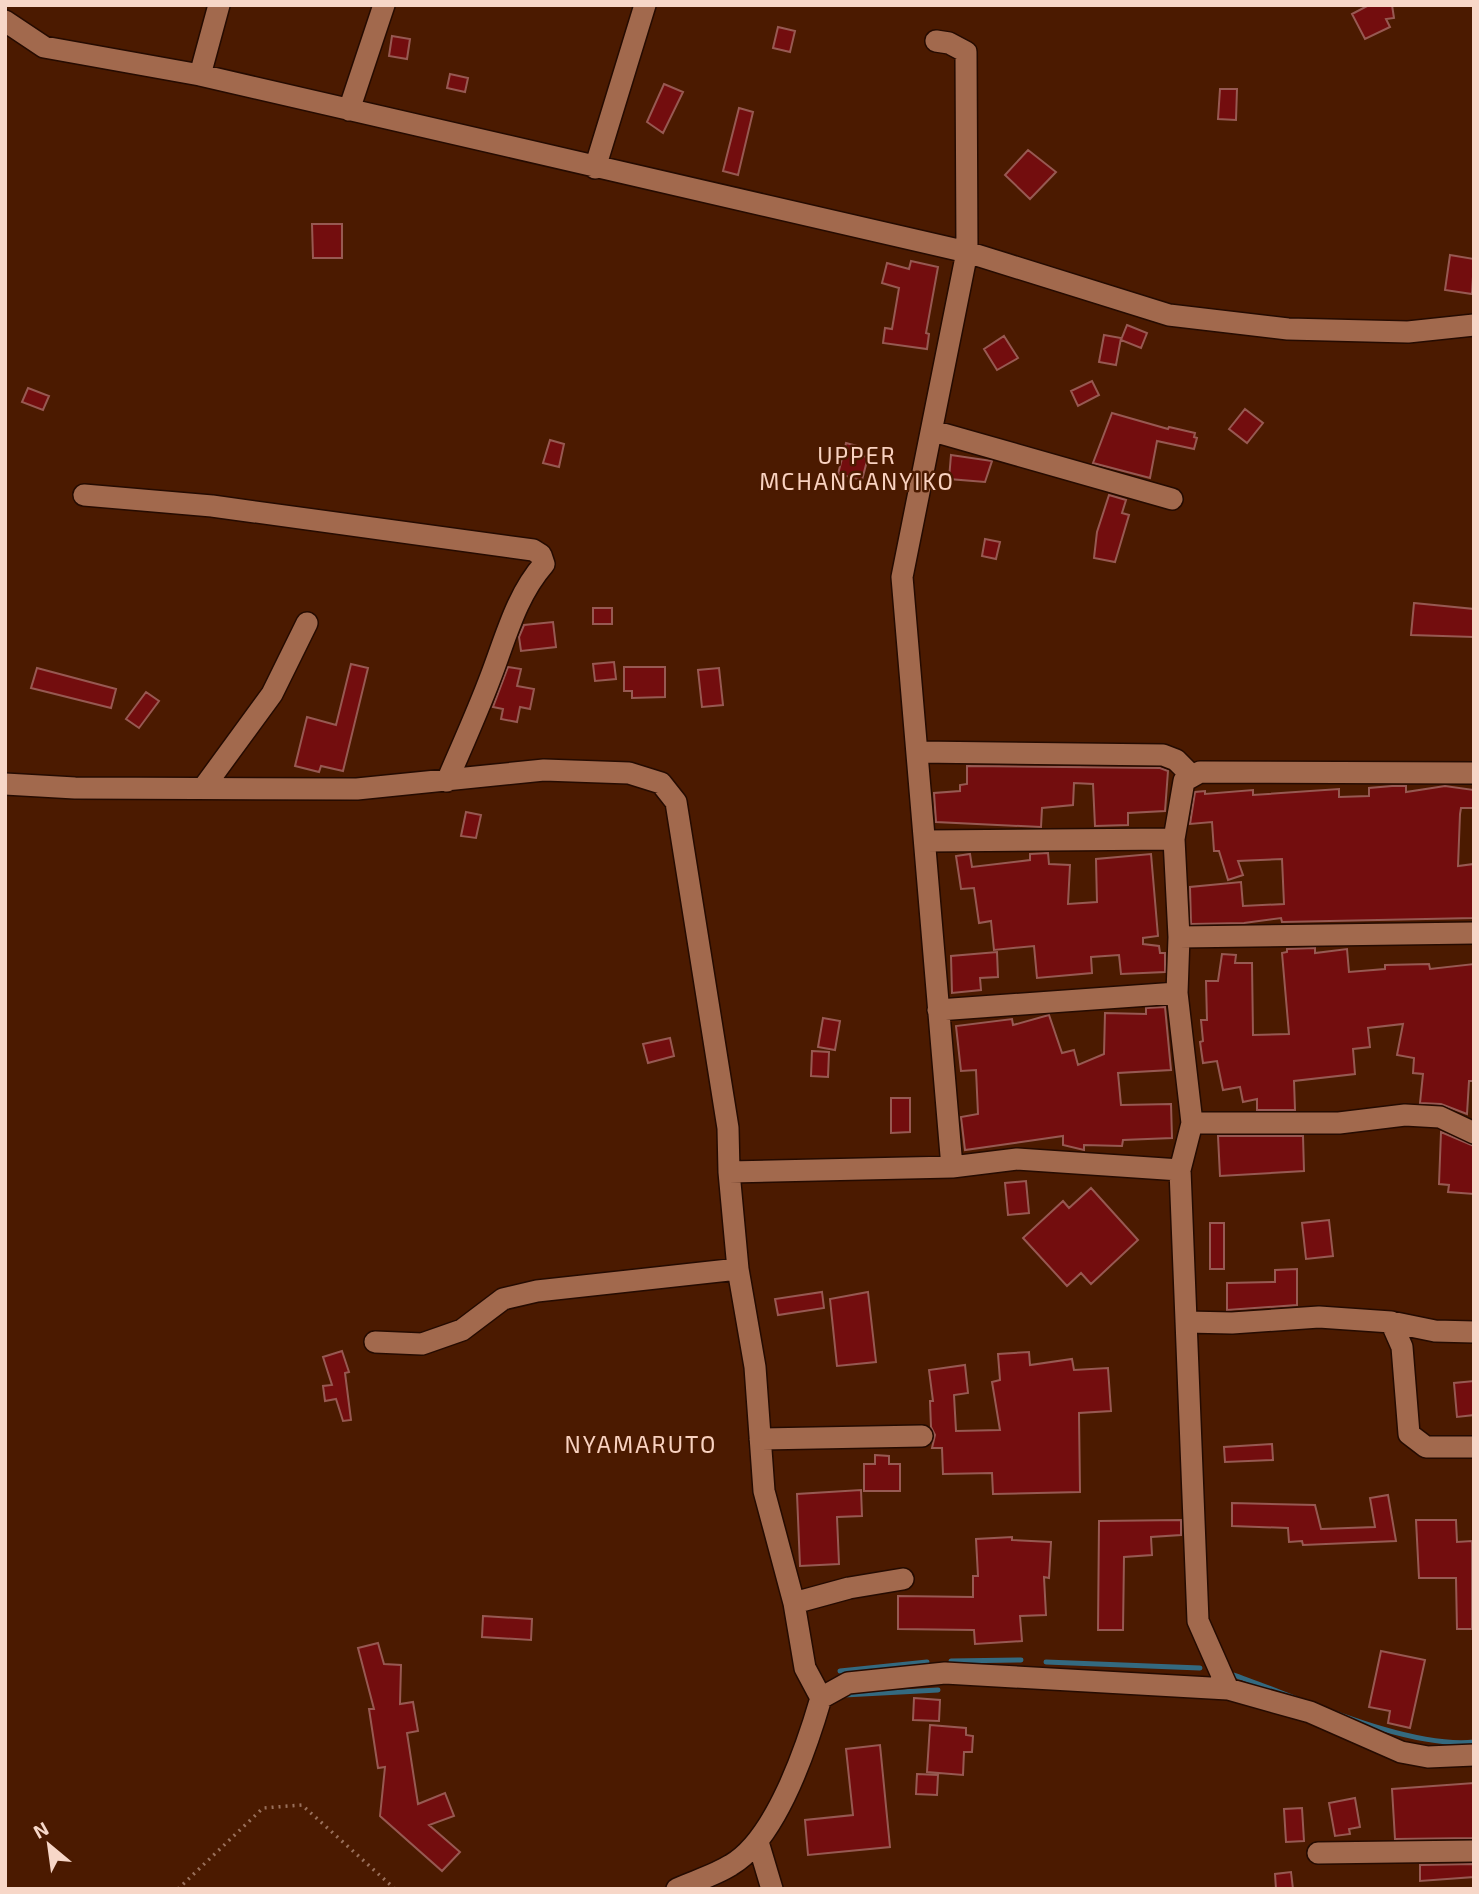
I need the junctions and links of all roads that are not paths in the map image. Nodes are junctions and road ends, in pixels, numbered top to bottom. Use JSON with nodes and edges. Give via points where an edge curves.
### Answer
{"nodes":[{"id":1,"x":219,"y":5,"type":"edge"},
{"id":2,"x":384,"y":5,"type":"edge"},
{"id":3,"x":645,"y":5,"type":"edge"},
{"id":4,"x":5,"y":21,"type":"edge"},
{"id":5,"x":936,"y":41,"type":"dead end"},
{"id":6,"x":200,"y":75,"type":"junction"},
{"id":7,"x":349,"y":110,"type":"junction"},
{"id":8,"x":595,"y":167,"type":"junction"},
{"id":9,"x":967,"y":252,"type":"junction"},
{"id":10,"x":1474,"y":326,"type":"edge"},
{"id":11,"x":933,"y":431,"type":"junction"},
{"id":12,"x":84,"y":495,"type":"dead end"},
{"id":13,"x":1172,"y":499,"type":"dead end"},
{"id":14,"x":307,"y":623,"type":"dead end"},
{"id":15,"x":918,"y":752,"type":"junction"},
{"id":16,"x":1474,"y":773,"type":"edge"},
{"id":17,"x":1191,"y":775,"type":"junction"},
{"id":18,"x":447,"y":781,"type":"junction"},
{"id":19,"x":5,"y":784,"type":"edge"},
{"id":20,"x":204,"y":786,"type":"junction"},
{"id":21,"x":1174,"y":839,"type":"junction"},
{"id":22,"x":926,"y":841,"type":"junction"},
{"id":23,"x":1474,"y":933,"type":"edge"},
{"id":24,"x":1179,"y":937,"type":"junction"},
{"id":25,"x":1177,"y":993,"type":"junction"},
{"id":26,"x":938,"y":1010,"type":"junction"},
{"id":27,"x":1192,"y":1123,"type":"junction"},
{"id":28,"x":1474,"y":1133,"type":"edge"},
{"id":29,"x":953,"y":1167,"type":"junction"},
{"id":30,"x":1180,"y":1170,"type":"junction"},
{"id":31,"x":729,"y":1172,"type":"junction"},
{"id":32,"x":738,"y":1269,"type":"junction"},
{"id":33,"x":1186,"y":1322,"type":"junction"},
{"id":34,"x":1391,"y":1322,"type":"junction"},
{"id":35,"x":1474,"y":1332,"type":"edge"},
{"id":36,"x":375,"y":1342,"type":"dead end"},
{"id":37,"x":922,"y":1436,"type":"dead end"},
{"id":38,"x":760,"y":1439,"type":"junction"},
{"id":39,"x":1474,"y":1447,"type":"edge"},
{"id":40,"x":903,"y":1579,"type":"dead end"},
{"id":41,"x":794,"y":1603,"type":"junction"},
{"id":42,"x":1228,"y":1689,"type":"junction"},
{"id":43,"x":821,"y":1698,"type":"junction"},
{"id":44,"x":1474,"y":1755,"type":"edge"},
{"id":45,"x":758,"y":1842,"type":"junction"},
{"id":46,"x":1474,"y":1851,"type":"edge"},
{"id":47,"x":1318,"y":1853,"type":"dead end"},
{"id":48,"x":677,"y":1889,"type":"edge"},
{"id":49,"x":772,"y":1889,"type":"edge"}],
"edges":[{"from":1,"to":6,"type":"street"},
{"from":2,"to":7,"type":"street"},
{"from":3,"to":8,"type":"street"},
{"from":4,"to":6,"type":"street","via":[[44,47]]},
{"from":5,"to":9,"type":"street","via":[[965,52]]},
{"from":6,"to":7,"type":"street"},
{"from":7,"to":8,"type":"street"},
{"from":8,"to":9,"type":"street"},
{"from":9,"to":10,"type":"street","via":[[1169,315],[1288,329],[1408,332]]},
{"from":9,"to":11,"type":"street"},
{"from":11,"to":13,"type":"street"},
{"from":11,"to":15,"type":"street","via":[[902,577]]},
{"from":12,"to":18,"type":"street","via":[[212,506],[533,550],[541,555],[544,564],[509,622]]},
{"from":14,"to":20,"type":"street","via":[[272,694]]},
{"from":15,"to":17,"type":"street","via":[[1163,755]]},
{"from":15,"to":22,"type":"street"},
{"from":16,"to":17,"type":"street","via":[[1224,770]]},
{"from":17,"to":21,"type":"street","via":[[1184,781]]},
{"from":18,"to":20,"type":"street","via":[[357,789]]},
{"from":18,"to":31,"type":"street","via":[[544,770],[629,773],[661,783],[676,802],[728,1128]]},
{"from":19,"to":20,"type":"street"},
{"from":21,"to":22,"type":"street"},
{"from":21,"to":24,"type":"street"},
{"from":22,"to":26,"type":"street"},
{"from":23,"to":24,"type":"street"},
{"from":24,"to":25,"type":"street"},
{"from":25,"to":26,"type":"street"},
{"from":25,"to":27,"type":"street"},
{"from":26,"to":29,"type":"street"},
{"from":27,"to":28,"type":"street","via":[[1339,1123],[1405,1115],[1440,1117]]},
{"from":27,"to":30,"type":"street"},
{"from":29,"to":30,"type":"street","via":[[1017,1159]]},
{"from":29,"to":31,"type":"street"},
{"from":30,"to":33,"type":"street"},
{"from":31,"to":32,"type":"street"},
{"from":32,"to":36,"type":"street","via":[[537,1291],[503,1299],[462,1330],[422,1344]]},
{"from":32,"to":38,"type":"street","via":[[750,1325]]},
{"from":33,"to":34,"type":"street","via":[[1319,1317]]},
{"from":33,"to":42,"type":"street","via":[[1198,1621]]},
{"from":34,"to":35,"type":"street","via":[[1435,1331]]},
{"from":34,"to":39,"type":"street","via":[[1402,1347],[1409,1434],[1426,1447]]},
{"from":37,"to":38,"type":"street"},
{"from":38,"to":41,"type":"street","via":[[764,1491]]},
{"from":40,"to":41,"type":"street"},
{"from":41,"to":43,"type":"street","via":[[805,1668]]},
{"from":42,"to":43,"type":"street","via":[[945,1673],[848,1684]]},
{"from":42,"to":44,"type":"street","via":[[1310,1713],[1401,1752],[1428,1757]]},
{"from":43,"to":45,"type":"street","via":[[805,1754]]},
{"from":45,"to":48,"type":"street","via":[[733,1865]]},
{"from":45,"to":49,"type":"street"},
{"from":46,"to":47,"type":"street"}]}
